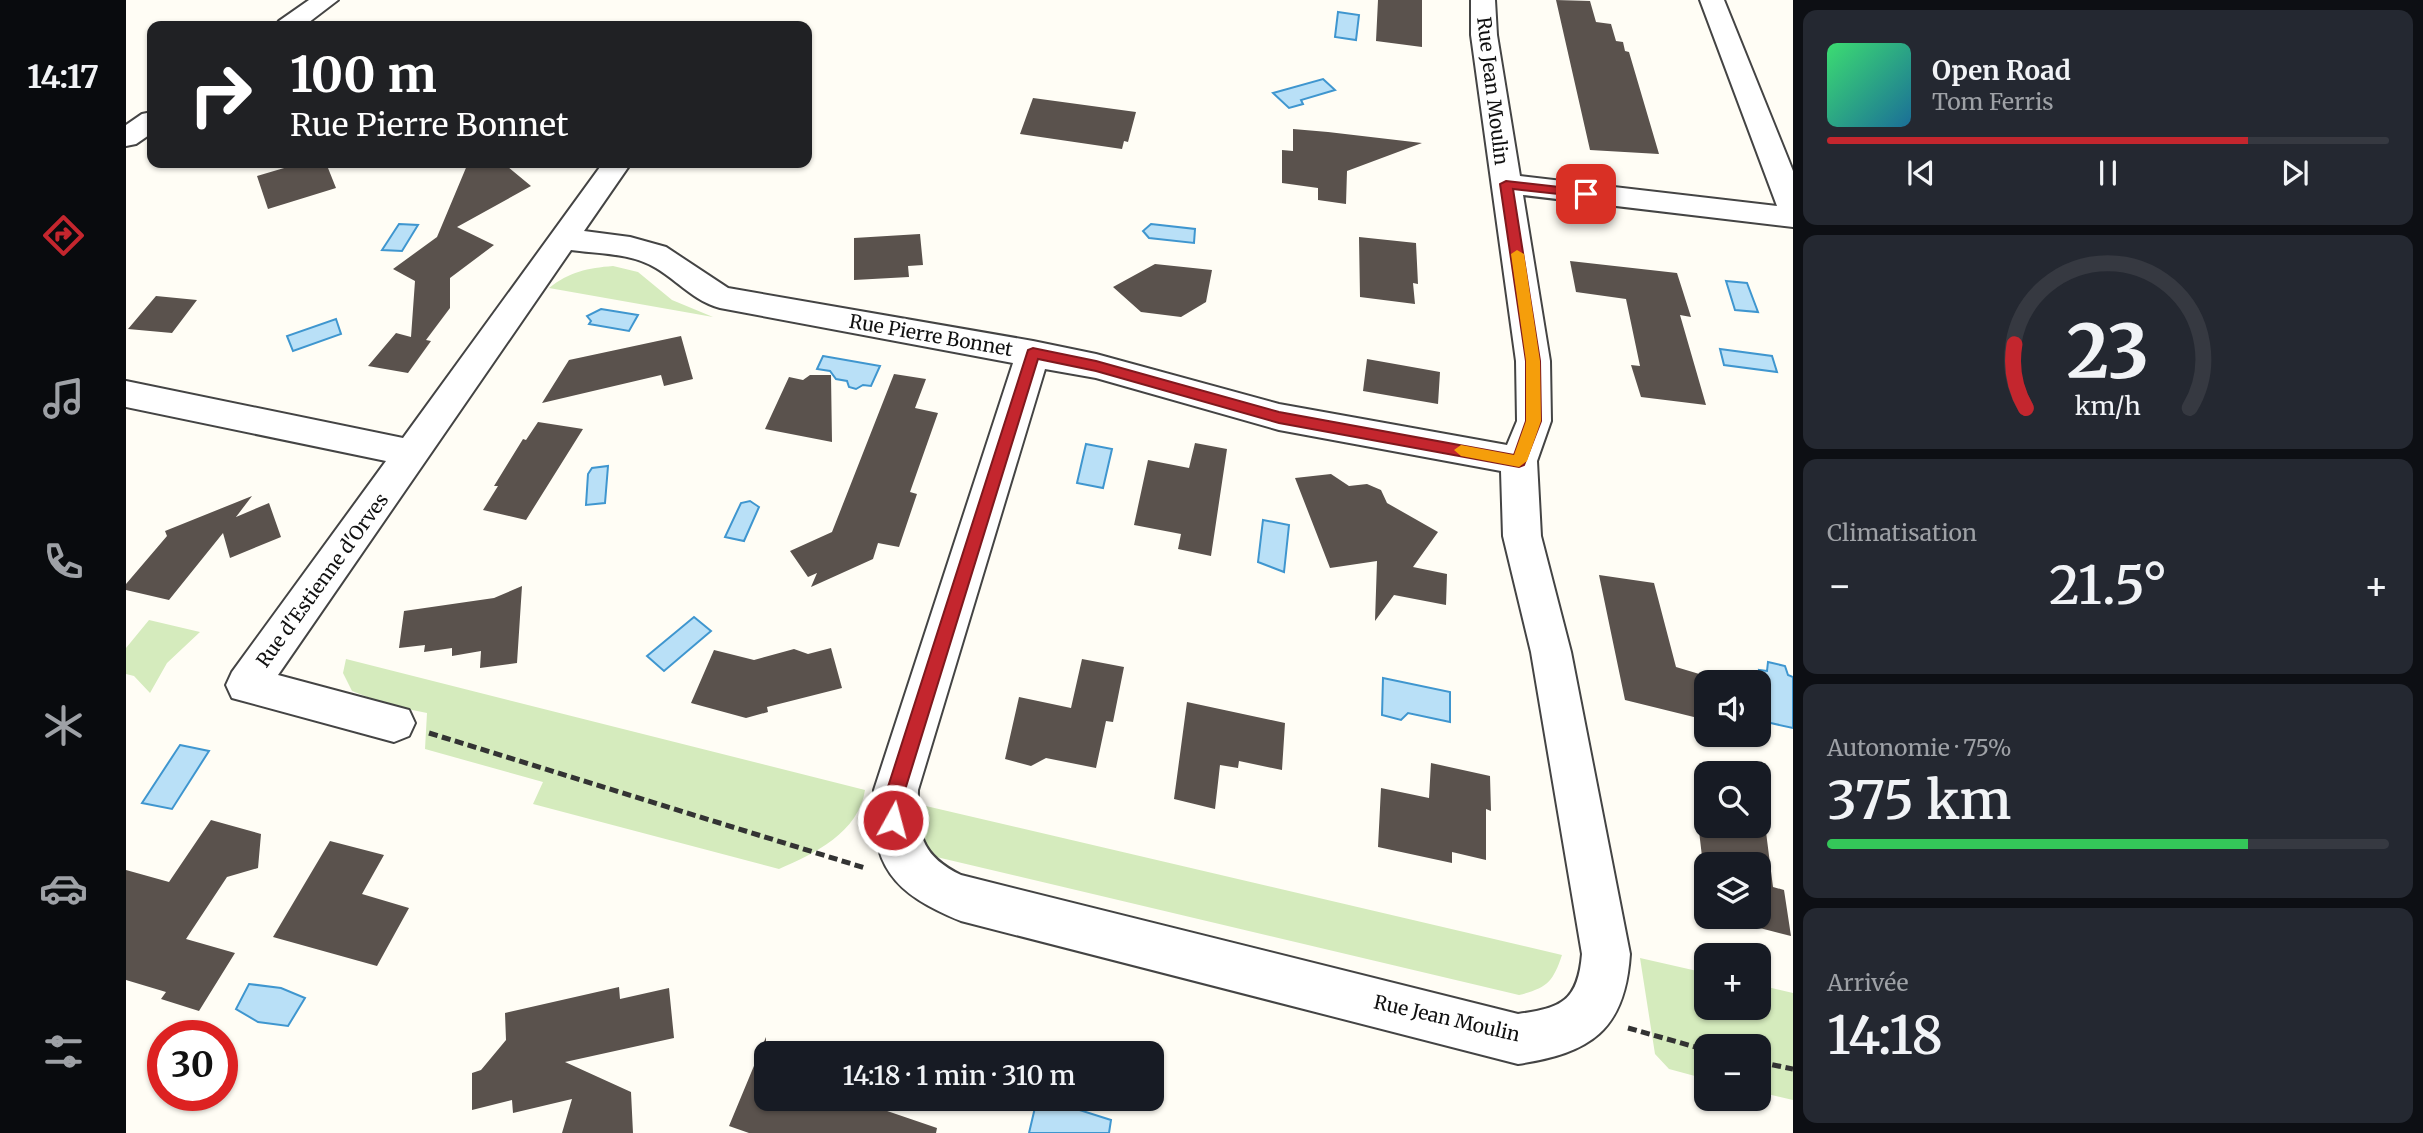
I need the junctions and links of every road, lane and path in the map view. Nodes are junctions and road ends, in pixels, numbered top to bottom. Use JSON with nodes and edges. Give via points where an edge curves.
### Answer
{"nodes":[{"id":1,"x":326,"y":0,"type":"edge"},
{"id":2,"x":1483,"y":0,"type":"edge"},
{"id":3,"x":1712,"y":0,"type":"edge"},
{"id":4,"x":295,"y":21,"type":"edge"},
{"id":5,"x":147,"y":123,"type":"edge"},
{"id":6,"x":126,"y":138,"type":"edge"},
{"id":7,"x":614,"y":168,"type":"edge"},
{"id":8,"x":1506,"y":184,"type":"junction"},
{"id":9,"x":1793,"y":208,"type":"edge"},
{"id":10,"x":1793,"y":217,"type":"edge"},
{"id":11,"x":565,"y":239,"type":"junction"},
{"id":12,"x":1033,"y":353,"type":"junction"},
{"id":13,"x":126,"y":394,"type":"edge"},
{"id":14,"x":412,"y":453,"type":"junction"},
{"id":15,"x":1519,"y":461,"type":"junction"},
{"id":16,"x":394,"y":723,"type":"joint"},
{"id":17,"x":870,"y":869,"type":"dead end"},
{"id":18,"x":1588,"y":1016,"type":"junction"},
{"id":19,"x":1694,"y":1047,"type":"edge"},
{"id":20,"x":1771,"y":1064,"type":"edge"},
{"id":21,"x":1793,"y":1069,"type":"edge"}],
"edges":[{"from":1,"to":4,"type":"street"},
{"from":2,"to":8,"type":"street","name":"Rue Jean Moulin"},
{"from":3,"to":9,"type":"street"},
{"from":5,"to":6,"type":"street"},
{"from":7,"to":11,"type":"street"},
{"from":8,"to":10,"type":"street"},
{"from":8,"to":15,"type":"street","name":"Rue Jean Moulin","via":[[1533,361],[1534,421]]},
{"from":11,"to":12,"type":"street","name":"Rue Pierre Bonnet","via":[[641,250],[666,260],[699,287],[720,297]]},
{"from":11,"to":14,"type":"street","name":"Rue d'Estienne d'Orves"},
{"from":12,"to":15,"type":"street","name":"Rue Pierre Bonnet","via":[[1279,417]]},
{"from":12,"to":18,"type":"street","name":"Rue Jean Moulin","via":[[896,790],[893,820],[900,847],[915,871],[936,889],[961,898],[1518,1039],[1565,1030]]},
{"from":13,"to":14,"type":"street"},
{"from":14,"to":16,"type":"street","name":"Rue d'Estienne d'Orves","via":[[247,685]]},
{"from":15,"to":18,"type":"street","name":"Rue Jean Moulin","via":[[1522,536],[1550,652],[1606,954],[1600,995]]},
{"from":16,"to":17,"type":"path"},
{"from":18,"to":19,"type":"path"},
{"from":20,"to":21,"type":"path"}]}
